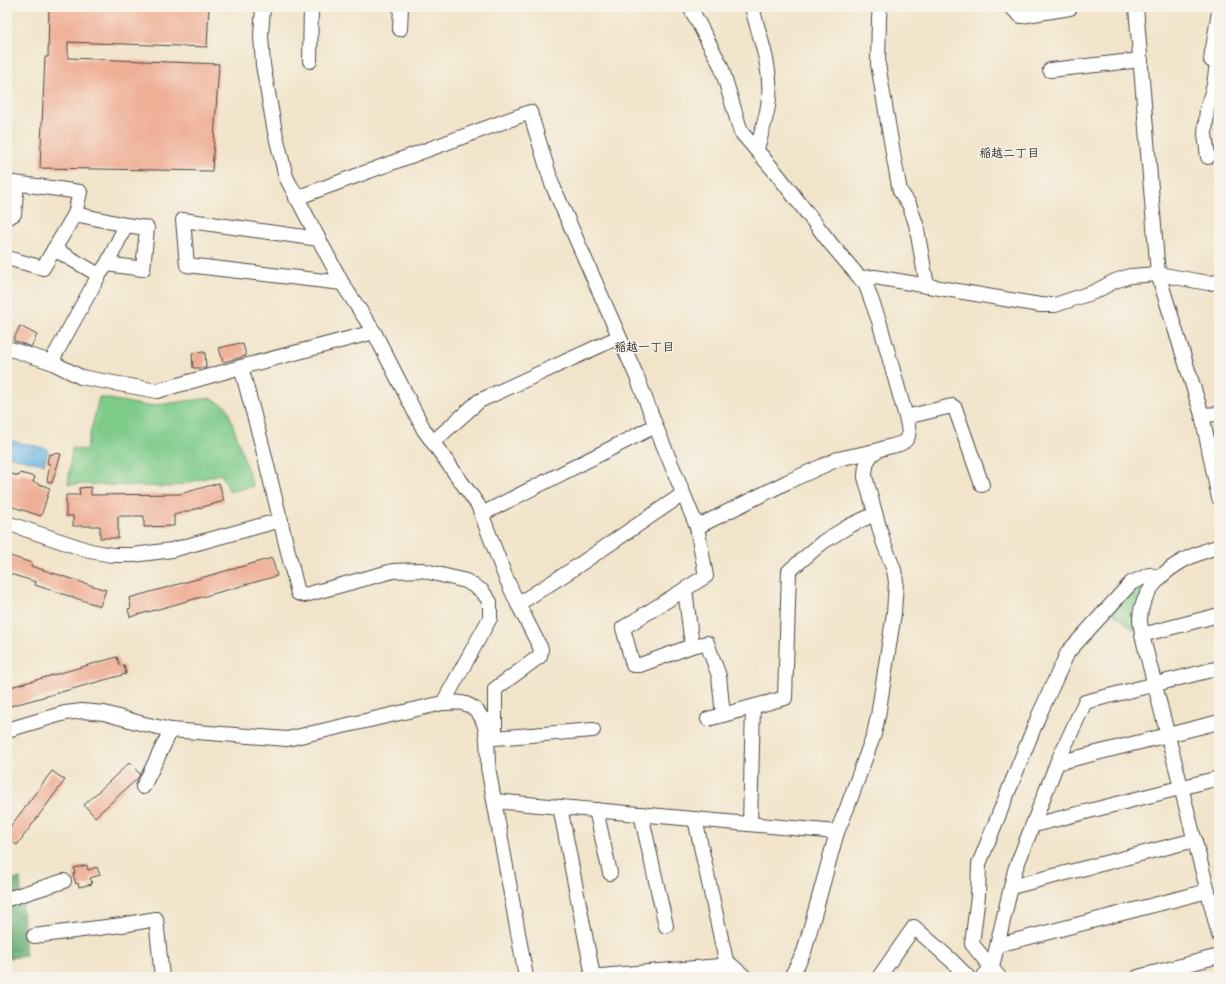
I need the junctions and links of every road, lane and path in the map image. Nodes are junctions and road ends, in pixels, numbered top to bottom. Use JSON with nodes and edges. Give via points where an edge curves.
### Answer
{"nodes":[{"id":1,"x":263,"y":7,"type":"edge"},
{"id":2,"x":311,"y":7,"type":"edge"},
{"id":3,"x":401,"y":7,"type":"edge"},
{"id":4,"x":690,"y":7,"type":"edge"},
{"id":5,"x":752,"y":7,"type":"edge"},
{"id":6,"x":880,"y":7,"type":"edge"},
{"id":7,"x":1011,"y":7,"type":"edge"},
{"id":8,"x":1070,"y":7,"type":"edge"},
{"id":9,"x":1136,"y":7,"type":"edge"},
{"id":10,"x":1219,"y":12,"type":"edge"},
{"id":11,"x":400,"y":29,"type":"dead end"},
{"id":12,"x":1141,"y":60,"type":"junction"},
{"id":13,"x":310,"y":61,"type":"dead end"},
{"id":14,"x":1050,"y":70,"type":"dead end"},
{"id":15,"x":757,"y":149,"type":"junction"},
{"id":16,"x":1208,"y":157,"type":"dead end"},
{"id":17,"x":12,"y":183,"type":"edge"},
{"id":18,"x":296,"y":198,"type":"junction"},
{"id":19,"x":75,"y":214,"type":"junction"},
{"id":20,"x":7,"y":218,"type":"edge"},
{"id":21,"x":126,"y":225,"type":"junction"},
{"id":22,"x":319,"y":239,"type":"junction"},
{"id":23,"x":54,"y":249,"type":"junction"},
{"id":24,"x":7,"y":258,"type":"edge"},
{"id":25,"x":103,"y":270,"type":"junction"},
{"id":26,"x":1158,"y":274,"type":"junction"},
{"id":27,"x":861,"y":278,"type":"junction"},
{"id":28,"x":1219,"y":282,"type":"edge"},
{"id":29,"x":342,"y":283,"type":"junction"},
{"id":30,"x":927,"y":286,"type":"junction"},
{"id":31,"x":374,"y":332,"type":"junction"},
{"id":32,"x":619,"y":337,"type":"junction"},
{"id":33,"x":7,"y":348,"type":"edge"},
{"id":34,"x":51,"y":362,"type":"junction"},
{"id":35,"x":241,"y":367,"type":"junction"},
{"id":36,"x":1219,"y":414,"type":"edge"},
{"id":37,"x":1202,"y":415,"type":"junction"},
{"id":38,"x":906,"y":417,"type":"junction"},
{"id":39,"x":655,"y":426,"type":"junction"},
{"id":40,"x":433,"y":442,"type":"junction"},
{"id":41,"x":875,"y":451,"type":"junction"},
{"id":42,"x":982,"y":485,"type":"dead end"},
{"id":43,"x":683,"y":494,"type":"junction"},
{"id":44,"x":1219,"y":497,"type":"edge"},
{"id":45,"x":482,"y":514,"type":"junction"},
{"id":46,"x":875,"y":514,"type":"junction"},
{"id":47,"x":281,"y":520,"type":"junction"},
{"id":48,"x":7,"y":523,"type":"edge"},
{"id":49,"x":697,"y":527,"type":"junction"},
{"id":50,"x":1219,"y":546,"type":"edge"},
{"id":51,"x":1160,"y":577,"type":"junction"},
{"id":52,"x":684,"y":589,"type":"junction"},
{"id":53,"x":518,"y":604,"type":"junction"},
{"id":54,"x":1219,"y":615,"type":"edge"},
{"id":55,"x":1142,"y":635,"type":"junction"},
{"id":56,"x":692,"y":646,"type":"junction"},
{"id":57,"x":1219,"y":668,"type":"edge"},
{"id":58,"x":1155,"y":684,"type":"junction"},
{"id":59,"x":443,"y":703,"type":"junction"},
{"id":60,"x":752,"y":707,"type":"junction"},
{"id":61,"x":723,"y":715,"type":"junction"},
{"id":62,"x":708,"y":719,"type":"dead end"},
{"id":63,"x":1219,"y":722,"type":"edge"},
{"id":64,"x":7,"y":730,"type":"edge"},
{"id":65,"x":171,"y":730,"type":"junction"},
{"id":66,"x":593,"y":730,"type":"dead end"},
{"id":67,"x":1168,"y":735,"type":"junction"},
{"id":68,"x":491,"y":738,"type":"junction"},
{"id":69,"x":1057,"y":763,"type":"junction"},
{"id":70,"x":1219,"y":778,"type":"edge"},
{"id":71,"x":143,"y":787,"type":"dead end"},
{"id":72,"x":1182,"y":787,"type":"junction"},
{"id":73,"x":494,"y":802,"type":"junction"},
{"id":74,"x":560,"y":807,"type":"junction"},
{"id":75,"x":596,"y":810,"type":"junction"},
{"id":76,"x":641,"y":814,"type":"junction"},
{"id":77,"x":695,"y":819,"type":"junction"},
{"id":78,"x":750,"y":824,"type":"junction"},
{"id":79,"x":1034,"y":825,"type":"junction"},
{"id":80,"x":837,"y":832,"type":"junction"},
{"id":81,"x":1195,"y":840,"type":"junction"},
{"id":82,"x":610,"y":873,"type":"dead end"},
{"id":83,"x":64,"y":881,"type":"dead end"},
{"id":84,"x":1012,"y":887,"type":"junction"},
{"id":85,"x":1208,"y":891,"type":"junction"},
{"id":86,"x":7,"y":899,"type":"edge"},
{"id":87,"x":666,"y":926,"type":"dead end"},
{"id":88,"x":1219,"y":935,"type":"edge"},
{"id":89,"x":34,"y":936,"type":"dead end"},
{"id":90,"x":998,"y":945,"type":"junction"},
{"id":91,"x":1219,"y":956,"type":"edge"},
{"id":92,"x":731,"y":965,"type":"junction"},
{"id":93,"x":991,"y":974,"type":"edge"},
{"id":94,"x":593,"y":976,"type":"edge"},
{"id":95,"x":162,"y":977,"type":"edge"},
{"id":96,"x":526,"y":977,"type":"edge"},
{"id":97,"x":589,"y":977,"type":"edge"},
{"id":98,"x":745,"y":977,"type":"edge"},
{"id":99,"x":791,"y":977,"type":"edge"},
{"id":100,"x":879,"y":977,"type":"edge"},
{"id":101,"x":968,"y":977,"type":"edge"},
{"id":102,"x":1138,"y":977,"type":"edge"}],
"edges":[{"from":1,"to":18,"type":"street","via":[[261,35],[269,102],[286,177]]},
{"from":2,"to":13,"type":"street"},
{"from":3,"to":11,"type":"street"},
{"from":4,"to":15,"type":"street","via":[[721,66],[741,132]]},
{"from":5,"to":15,"type":"street","via":[[764,51],[770,87]]},
{"from":6,"to":30,"type":"street","via":[[878,64],[894,159],[900,191],[909,204],[916,224]]},
{"from":7,"to":8,"type":"street","via":[[1021,16]]},
{"from":9,"to":12,"type":"street"},
{"from":10,"to":16,"type":"street","via":[[1212,56],[1217,63],[1207,109],[1205,134]]},
{"from":12,"to":14,"type":"street"},
{"from":12,"to":26,"type":"street"},
{"from":15,"to":27,"type":"street","via":[[831,244]]},
{"from":17,"to":19,"type":"street","via":[[80,192]]},
{"from":17,"to":20,"type":"street","via":[[14,214]]},
{"from":18,"to":22,"type":"street"},
{"from":18,"to":32,"type":"street","via":[[530,112],[552,184]]},
{"from":19,"to":21,"type":"street"},
{"from":19,"to":23,"type":"street"},
{"from":21,"to":25,"type":"street"},
{"from":21,"to":25,"type":"street","via":[[147,228],[143,269]]},
{"from":22,"to":29,"type":"street"},
{"from":22,"to":29,"type":"street","via":[[183,220],[187,265]]},
{"from":23,"to":24,"type":"street","via":[[43,268]]},
{"from":23,"to":25,"type":"street"},
{"from":25,"to":34,"type":"street"},
{"from":26,"to":28,"type":"street","via":[[1208,283]]},
{"from":26,"to":30,"type":"street","via":[[1130,276],[1055,305],[1026,303]]},
{"from":26,"to":37,"type":"street"},
{"from":27,"to":30,"type":"street","via":[[875,277]]},
{"from":27,"to":38,"type":"street","via":[[879,321]]},
{"from":29,"to":31,"type":"street"},
{"from":31,"to":35,"type":"street"},
{"from":31,"to":40,"type":"street","via":[[424,430]]},
{"from":32,"to":39,"type":"street"},
{"from":32,"to":40,"type":"street","via":[[479,401]]},
{"from":33,"to":34,"type":"street"},
{"from":34,"to":35,"type":"street","via":[[81,377],[157,391]]},
{"from":35,"to":47,"type":"street"},
{"from":36,"to":37,"type":"street"},
{"from":37,"to":44,"type":"street"},
{"from":38,"to":41,"type":"street","via":[[908,436],[903,442]]},
{"from":38,"to":42,"type":"street","via":[[945,407],[955,408]]},
{"from":39,"to":43,"type":"street"},
{"from":39,"to":45,"type":"street"},
{"from":40,"to":45,"type":"street"},
{"from":41,"to":46,"type":"street","via":[[869,457],[865,468]]},
{"from":41,"to":49,"type":"street","via":[[838,459]]},
{"from":43,"to":49,"type":"street"},
{"from":43,"to":53,"type":"street"},
{"from":45,"to":53,"type":"street"},
{"from":46,"to":60,"type":"street","via":[[822,542],[789,571],[785,698]]},
{"from":46,"to":80,"type":"street","via":[[894,570],[894,613],[874,734]]},
{"from":47,"to":48,"type":"street","via":[[172,550],[133,555],[90,551]]},
{"from":47,"to":59,"type":"street","via":[[298,593],[305,595],[393,570],[421,570],[466,582],[482,591],[490,602],[490,618]]},
{"from":49,"to":52,"type":"street","via":[[706,576]]},
{"from":50,"to":51,"type":"street","via":[[1179,562]]},
{"from":51,"to":55,"type":"street","via":[[1147,594],[1142,606]]},
{"from":51,"to":93,"type":"street","via":[[1149,576],[1131,583],[1068,652],[1039,715],[979,864],[972,944]]},
{"from":52,"to":56,"type":"street"},
{"from":52,"to":56,"type":"street","via":[[623,628],[633,665],[640,665]]},
{"from":53,"to":68,"type":"street","via":[[541,649],[540,656],[495,690]]},
{"from":54,"to":55,"type":"street"},
{"from":55,"to":58,"type":"street"},
{"from":56,"to":61,"type":"street","via":[[707,643],[719,676]]},
{"from":57,"to":58,"type":"street"},
{"from":58,"to":67,"type":"street"},
{"from":58,"to":69,"type":"street","via":[[1085,702]]},
{"from":59,"to":65,"type":"street","via":[[287,739]]},
{"from":59,"to":68,"type":"street","via":[[462,703],[475,709],[484,720]]},
{"from":60,"to":61,"type":"street"},
{"from":60,"to":78,"type":"street"},
{"from":61,"to":62,"type":"street"},
{"from":63,"to":67,"type":"street"},
{"from":64,"to":65,"type":"street","via":[[65,712],[82,711],[104,713]]},
{"from":65,"to":71,"type":"street"},
{"from":66,"to":68,"type":"street"},
{"from":67,"to":69,"type":"street"},
{"from":67,"to":72,"type":"street"},
{"from":68,"to":73,"type":"street","via":[[488,768]]},
{"from":69,"to":79,"type":"street"},
{"from":70,"to":72,"type":"street"},
{"from":72,"to":79,"type":"street"},
{"from":72,"to":81,"type":"street"},
{"from":73,"to":74,"type":"street"},
{"from":73,"to":96,"type":"street"},
{"from":74,"to":75,"type":"street"},
{"from":74,"to":94,"type":"street"},
{"from":75,"to":76,"type":"street"},
{"from":75,"to":82,"type":"street"},
{"from":76,"to":77,"type":"street"},
{"from":76,"to":87,"type":"street"},
{"from":77,"to":78,"type":"street"},
{"from":77,"to":92,"type":"street","via":[[726,961]]},
{"from":78,"to":80,"type":"street"},
{"from":79,"to":84,"type":"street"},
{"from":80,"to":99,"type":"street","via":[[807,942]]},
{"from":81,"to":84,"type":"street"},
{"from":81,"to":85,"type":"street"},
{"from":83,"to":86,"type":"street"},
{"from":84,"to":90,"type":"street"},
{"from":85,"to":88,"type":"street"},
{"from":85,"to":90,"type":"street"},
{"from":89,"to":95,"type":"street","via":[[156,919]]},
{"from":90,"to":93,"type":"street"},
{"from":91,"to":102,"type":"street"},
{"from":92,"to":94,"type":"street"},
{"from":92,"to":98,"type":"street"},
{"from":94,"to":97,"type":"street"},
{"from":100,"to":101,"type":"street","via":[[914,927]]}]}
